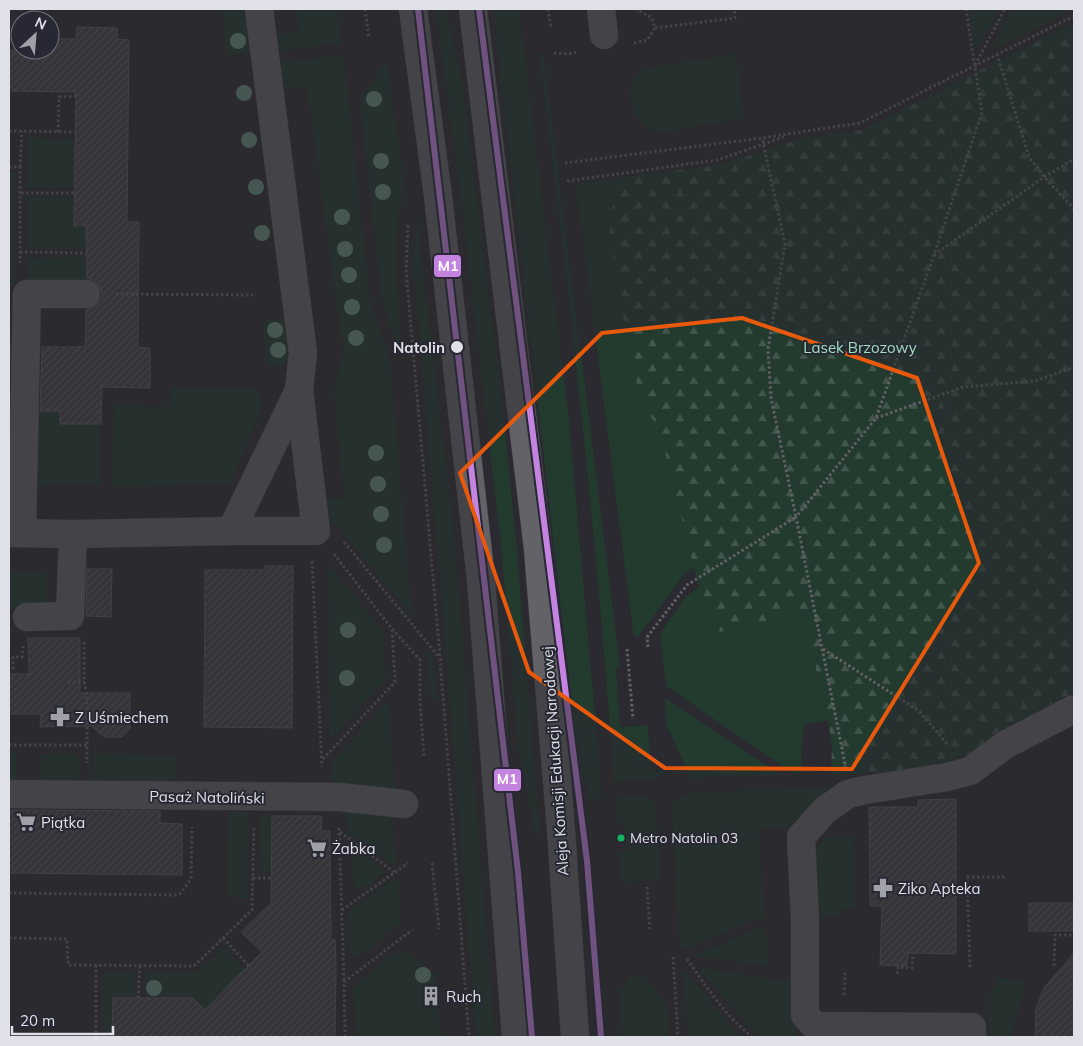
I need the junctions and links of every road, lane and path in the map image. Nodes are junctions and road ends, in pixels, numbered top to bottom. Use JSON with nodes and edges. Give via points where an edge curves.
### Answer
{"nodes":[{"id":1,"x":259,"y":9,"type":"edge"},
{"id":2,"x":365,"y":9,"type":"edge"},
{"id":3,"x":413,"y":9,"type":"edge"},
{"id":4,"x":473,"y":9,"type":"edge"},
{"id":5,"x":548,"y":9,"type":"edge"},
{"id":6,"x":734,"y":9,"type":"edge"},
{"id":7,"x":966,"y":9,"type":"edge"},
{"id":8,"x":1005,"y":9,"type":"edge"},
{"id":9,"x":1074,"y":16,"type":"edge"},
{"id":10,"x":551,"y":28,"type":"dead end"},
{"id":11,"x":655,"y":28,"type":"dead end"},
{"id":12,"x":369,"y":39,"type":"dead end"},
{"id":13,"x":554,"y":53,"type":"dead end"},
{"id":14,"x":568,"y":54,"type":"dead end"},
{"id":15,"x":997,"y":54,"type":"junction"},
{"id":16,"x":974,"y":66,"type":"junction"},
{"id":17,"x":76,"y":96,"type":"dead end"},
{"id":18,"x":9,"y":131,"type":"edge"},
{"id":19,"x":22,"y":131,"type":"junction"},
{"id":20,"x":58,"y":132,"type":"junction"},
{"id":21,"x":76,"y":132,"type":"dead end"},
{"id":22,"x":791,"y":134,"type":"junction"},
{"id":23,"x":762,"y":138,"type":"junction"},
{"id":24,"x":763,"y":144,"type":"junction"},
{"id":25,"x":1074,"y":159,"type":"edge"},
{"id":26,"x":565,"y":163,"type":"dead end"},
{"id":27,"x":9,"y":167,"type":"edge"},
{"id":28,"x":20,"y":167,"type":"junction"},
{"id":29,"x":1044,"y":177,"type":"junction"},
{"id":30,"x":567,"y":180,"type":"dead end"},
{"id":31,"x":75,"y":192,"type":"dead end"},
{"id":32,"x":20,"y":193,"type":"junction"},
{"id":33,"x":1074,"y":209,"type":"edge"},
{"id":34,"x":408,"y":223,"type":"dead end"},
{"id":35,"x":20,"y":252,"type":"junction"},
{"id":36,"x":87,"y":253,"type":"dead end"},
{"id":37,"x":934,"y":255,"type":"junction"},
{"id":38,"x":27,"y":294,"type":"junction"},
{"id":39,"x":86,"y":294,"type":"dead end"},
{"id":40,"x":115,"y":294,"type":"dead end"},
{"id":41,"x":253,"y":295,"type":"dead end"},
{"id":42,"x":1074,"y":367,"type":"edge"},
{"id":43,"x":299,"y":390,"type":"junction"},
{"id":44,"x":876,"y":418,"type":"junction"},
{"id":45,"x":314,"y":504,"type":"junction"},
{"id":46,"x":796,"y":517,"type":"junction"},
{"id":47,"x":231,"y":531,"type":"junction"},
{"id":48,"x":316,"y":531,"type":"junction"},
{"id":49,"x":15,"y":533,"type":"edge"},
{"id":50,"x":73,"y":534,"type":"junction"},
{"id":51,"x":312,"y":562,"type":"dead end"},
{"id":52,"x":27,"y":616,"type":"dead end"},
{"id":53,"x":70,"y":616,"type":"junction"},
{"id":54,"x":392,"y":629,"type":"junction"},
{"id":55,"x":15,"y":645,"type":"dead end"},
{"id":56,"x":648,"y":647,"type":"dead end"},
{"id":57,"x":822,"y":648,"type":"junction"},
{"id":58,"x":627,"y":649,"type":"dead end"},
{"id":59,"x":440,"y":657,"type":"junction"},
{"id":60,"x":13,"y":669,"type":"dead end"},
{"id":61,"x":68,"y":682,"type":"dead end"},
{"id":62,"x":84,"y":682,"type":"junction"},
{"id":63,"x":1074,"y":709,"type":"edge"},
{"id":64,"x":633,"y":719,"type":"dead end"},
{"id":65,"x":9,"y":745,"type":"edge"},
{"id":66,"x":424,"y":758,"type":"dead end"},
{"id":67,"x":846,"y":770,"type":"dead end"},
{"id":68,"x":970,"y":770,"type":"junction"},
{"id":69,"x":9,"y":794,"type":"edge"},
{"id":70,"x":193,"y":797,"type":"junction"},
{"id":71,"x":254,"y":798,"type":"junction"},
{"id":72,"x":339,"y":798,"type":"junction"},
{"id":73,"x":404,"y":804,"type":"dead end"},
{"id":74,"x":339,"y":832,"type":"junction"},
{"id":75,"x":408,"y":863,"type":"dead end"},
{"id":76,"x":432,"y":864,"type":"dead end"},
{"id":77,"x":394,"y":872,"type":"junction"},
{"id":78,"x":1005,"y":877,"type":"dead end"},
{"id":79,"x":253,"y":878,"type":"junction"},
{"id":80,"x":271,"y":878,"type":"dead end"},
{"id":81,"x":647,"y":887,"type":"dead end"},
{"id":82,"x":9,"y":893,"type":"edge"},
{"id":83,"x":341,"y":910,"type":"junction"},
{"id":84,"x":439,"y":929,"type":"dead end"},
{"id":85,"x":412,"y":930,"type":"dead end"},
{"id":86,"x":650,"y":932,"type":"dead end"},
{"id":87,"x":1074,"y":935,"type":"edge"},
{"id":88,"x":9,"y":938,"type":"edge"},
{"id":89,"x":223,"y":938,"type":"junction"},
{"id":90,"x":913,"y":953,"type":"dead end"},
{"id":91,"x":673,"y":957,"type":"dead end"},
{"id":92,"x":687,"y":959,"type":"dead end"},
{"id":93,"x":96,"y":965,"type":"junction"},
{"id":94,"x":140,"y":965,"type":"junction"},
{"id":95,"x":249,"y":966,"type":"dead end"},
{"id":96,"x":1054,"y":966,"type":"dead end"},
{"id":97,"x":970,"y":967,"type":"dead end"},
{"id":98,"x":897,"y":974,"type":"dead end"},
{"id":99,"x":344,"y":982,"type":"junction"},
{"id":100,"x":138,"y":998,"type":"dead end"},
{"id":101,"x":96,"y":1037,"type":"edge"},
{"id":102,"x":345,"y":1037,"type":"edge"},
{"id":103,"x":469,"y":1037,"type":"edge"},
{"id":104,"x":516,"y":1037,"type":"edge"},
{"id":105,"x":575,"y":1037,"type":"edge"},
{"id":106,"x":678,"y":1037,"type":"edge"},
{"id":107,"x":752,"y":1037,"type":"edge"},
{"id":108,"x":972,"y":1037,"type":"edge"}],
"edges":[{"from":1,"to":43,"type":"street","via":[[303,353]]},
{"from":2,"to":12,"type":"path"},
{"from":3,"to":104,"type":"street","via":[[438,196],[481,580]]},
{"from":4,"to":105,"type":"street","name":"Aleja Komisji Edukacji Narodowej","via":[[538,549]]},
{"from":5,"to":10,"type":"path"},
{"from":6,"to":11,"type":"path","via":[[735,18]]},
{"from":7,"to":16,"type":"path"},
{"from":8,"to":16,"type":"path"},
{"from":9,"to":15,"type":"path"},
{"from":13,"to":14,"type":"path"},
{"from":15,"to":16,"type":"path"},
{"from":15,"to":29,"type":"path","via":[[1029,157]]},
{"from":16,"to":22,"type":"path","via":[[860,123]]},
{"from":16,"to":37,"type":"path","via":[[982,112]]},
{"from":17,"to":20,"type":"path","via":[[58,96]]},
{"from":18,"to":19,"type":"path"},
{"from":19,"to":20,"type":"path"},
{"from":19,"to":28,"type":"path"},
{"from":20,"to":21,"type":"path"},
{"from":22,"to":23,"type":"path"},
{"from":22,"to":24,"type":"path"},
{"from":23,"to":24,"type":"path"},
{"from":23,"to":26,"type":"path"},
{"from":24,"to":30,"type":"path","via":[[717,160]]},
{"from":24,"to":46,"type":"path","via":[[785,244],[768,349],[771,398]]},
{"from":25,"to":29,"type":"path"},
{"from":27,"to":28,"type":"path"},
{"from":28,"to":32,"type":"path"},
{"from":29,"to":33,"type":"path"},
{"from":29,"to":37,"type":"path"},
{"from":31,"to":32,"type":"path"},
{"from":32,"to":35,"type":"path"},
{"from":34,"to":59,"type":"path","via":[[406,270]]},
{"from":35,"to":36,"type":"path"},
{"from":35,"to":38,"type":"path","via":[[19,294]]},
{"from":37,"to":44,"type":"path"},
{"from":38,"to":39,"type":"street"},
{"from":38,"to":49,"type":"street"},
{"from":40,"to":41,"type":"path"},
{"from":42,"to":44,"type":"path","via":[[1035,381],[963,387]]},
{"from":43,"to":45,"type":"street"},
{"from":43,"to":47,"type":"street"},
{"from":44,"to":46,"type":"path"},
{"from":45,"to":48,"type":"street"},
{"from":45,"to":59,"type":"path"},
{"from":46,"to":56,"type":"path","via":[[687,585],[647,637]]},
{"from":46,"to":57,"type":"path"},
{"from":47,"to":48,"type":"street"},
{"from":47,"to":50,"type":"street"},
{"from":48,"to":54,"type":"path"},
{"from":49,"to":50,"type":"street"},
{"from":50,"to":53,"type":"street"},
{"from":51,"to":54,"type":"path","via":[[322,759],[395,682]]},
{"from":52,"to":53,"type":"street"},
{"from":53,"to":62,"type":"path","via":[[84,626]]},
{"from":54,"to":66,"type":"path","via":[[420,660]]},
{"from":55,"to":60,"type":"path","via":[[22,645],[22,657],[13,657]]},
{"from":57,"to":67,"type":"path"},
{"from":57,"to":68,"type":"path","via":[[919,711]]},
{"from":58,"to":64,"type":"path"},
{"from":59,"to":103,"type":"path"},
{"from":61,"to":62,"type":"path"},
{"from":62,"to":65,"type":"path","via":[[87,745]]},
{"from":63,"to":68,"type":"street","via":[[1005,745]]},
{"from":68,"to":108,"type":"street","via":[[947,778],[848,794],[825,810],[801,838],[805,1016],[815,1026],[972,1027]]},
{"from":69,"to":70,"type":"street","name":"Pasaż Natoliński"},
{"from":70,"to":71,"type":"street","name":"Pasaż Natoliński"},
{"from":70,"to":82,"type":"path","via":[[191,879],[181,893]]},
{"from":71,"to":72,"type":"street","name":"Pasaż Natoliński"},
{"from":71,"to":79,"type":"path"},
{"from":72,"to":73,"type":"street","name":"Pasaż Natoliński"},
{"from":72,"to":74,"type":"path"},
{"from":74,"to":77,"type":"path"},
{"from":74,"to":83,"type":"path"},
{"from":75,"to":77,"type":"path"},
{"from":76,"to":84,"type":"path"},
{"from":77,"to":83,"type":"path"},
{"from":78,"to":97,"type":"path","via":[[967,877]]},
{"from":79,"to":80,"type":"path"},
{"from":79,"to":89,"type":"path","via":[[252,910]]},
{"from":81,"to":86,"type":"path"},
{"from":83,"to":99,"type":"path"},
{"from":85,"to":99,"type":"path"},
{"from":87,"to":96,"type":"path","via":[[1055,935]]},
{"from":88,"to":93,"type":"path","via":[[67,939],[68,964]]},
{"from":89,"to":94,"type":"path","via":[[194,966]]},
{"from":89,"to":95,"type":"path"},
{"from":90,"to":98,"type":"path","via":[[912,968],[898,967]]},
{"from":91,"to":106,"type":"path"},
{"from":92,"to":107,"type":"path","via":[[710,993]]},
{"from":93,"to":94,"type":"path"},
{"from":93,"to":101,"type":"path"},
{"from":94,"to":100,"type":"path"},
{"from":99,"to":102,"type":"path"}]}
